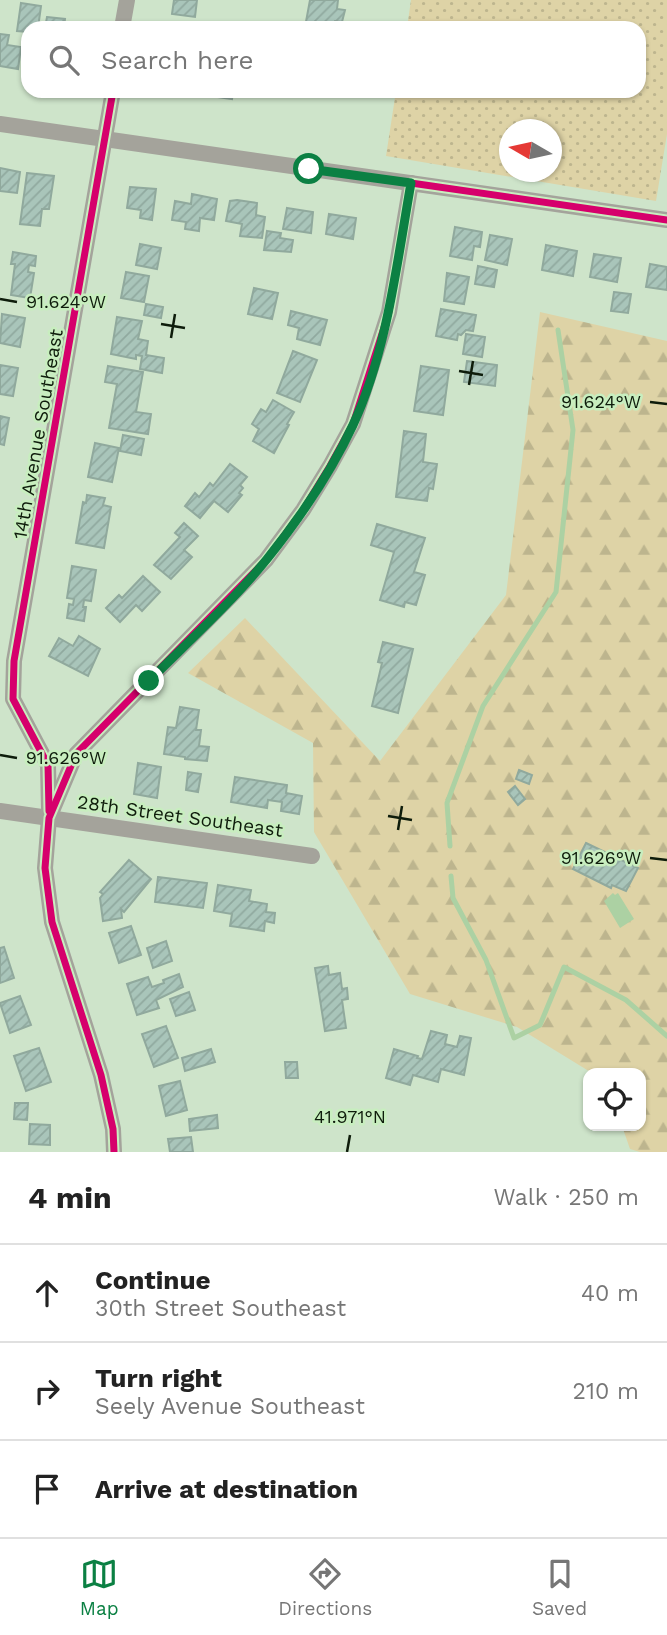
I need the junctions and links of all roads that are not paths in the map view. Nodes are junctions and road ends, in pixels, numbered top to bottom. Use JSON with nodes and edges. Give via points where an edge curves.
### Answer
{"nodes":[{"id":1,"x":127,"y":0,"type":"edge"},
{"id":2,"x":123,"y":21,"type":"edge"},
{"id":3,"x":112,"y":98,"type":"edge"},
{"id":4,"x":0,"y":124,"type":"edge"},
{"id":5,"x":106,"y":139,"type":"junction"},
{"id":6,"x":411,"y":183,"type":"junction"},
{"id":7,"x":667,"y":220,"type":"edge"},
{"id":8,"x":0,"y":811,"type":"edge"},
{"id":9,"x":49,"y":818,"type":"junction"},
{"id":10,"x":312,"y":856,"type":"dead end"},
{"id":11,"x":114,"y":1152,"type":"edge"}],
"edges":[{"from":1,"to":2,"type":"street"},
{"from":3,"to":5,"type":"street","name":"14th Avenue Southeast"},
{"from":4,"to":5,"type":"street"},
{"from":5,"to":6,"type":"street"},
{"from":5,"to":9,"type":"street","name":"14th Avenue Southeast","via":[[14,662],[13,699],[48,765]]},
{"from":6,"to":7,"type":"street"},
{"from":6,"to":9,"type":"street","via":[[389,312],[353,424],[330,466],[266,560],[76,754]]},
{"from":8,"to":9,"type":"street","name":"28th Street Southeast"},
{"from":9,"to":10,"type":"street","name":"28th Street Southeast"},
{"from":9,"to":11,"type":"street","via":[[45,868],[52,922],[101,1075]]}]}
